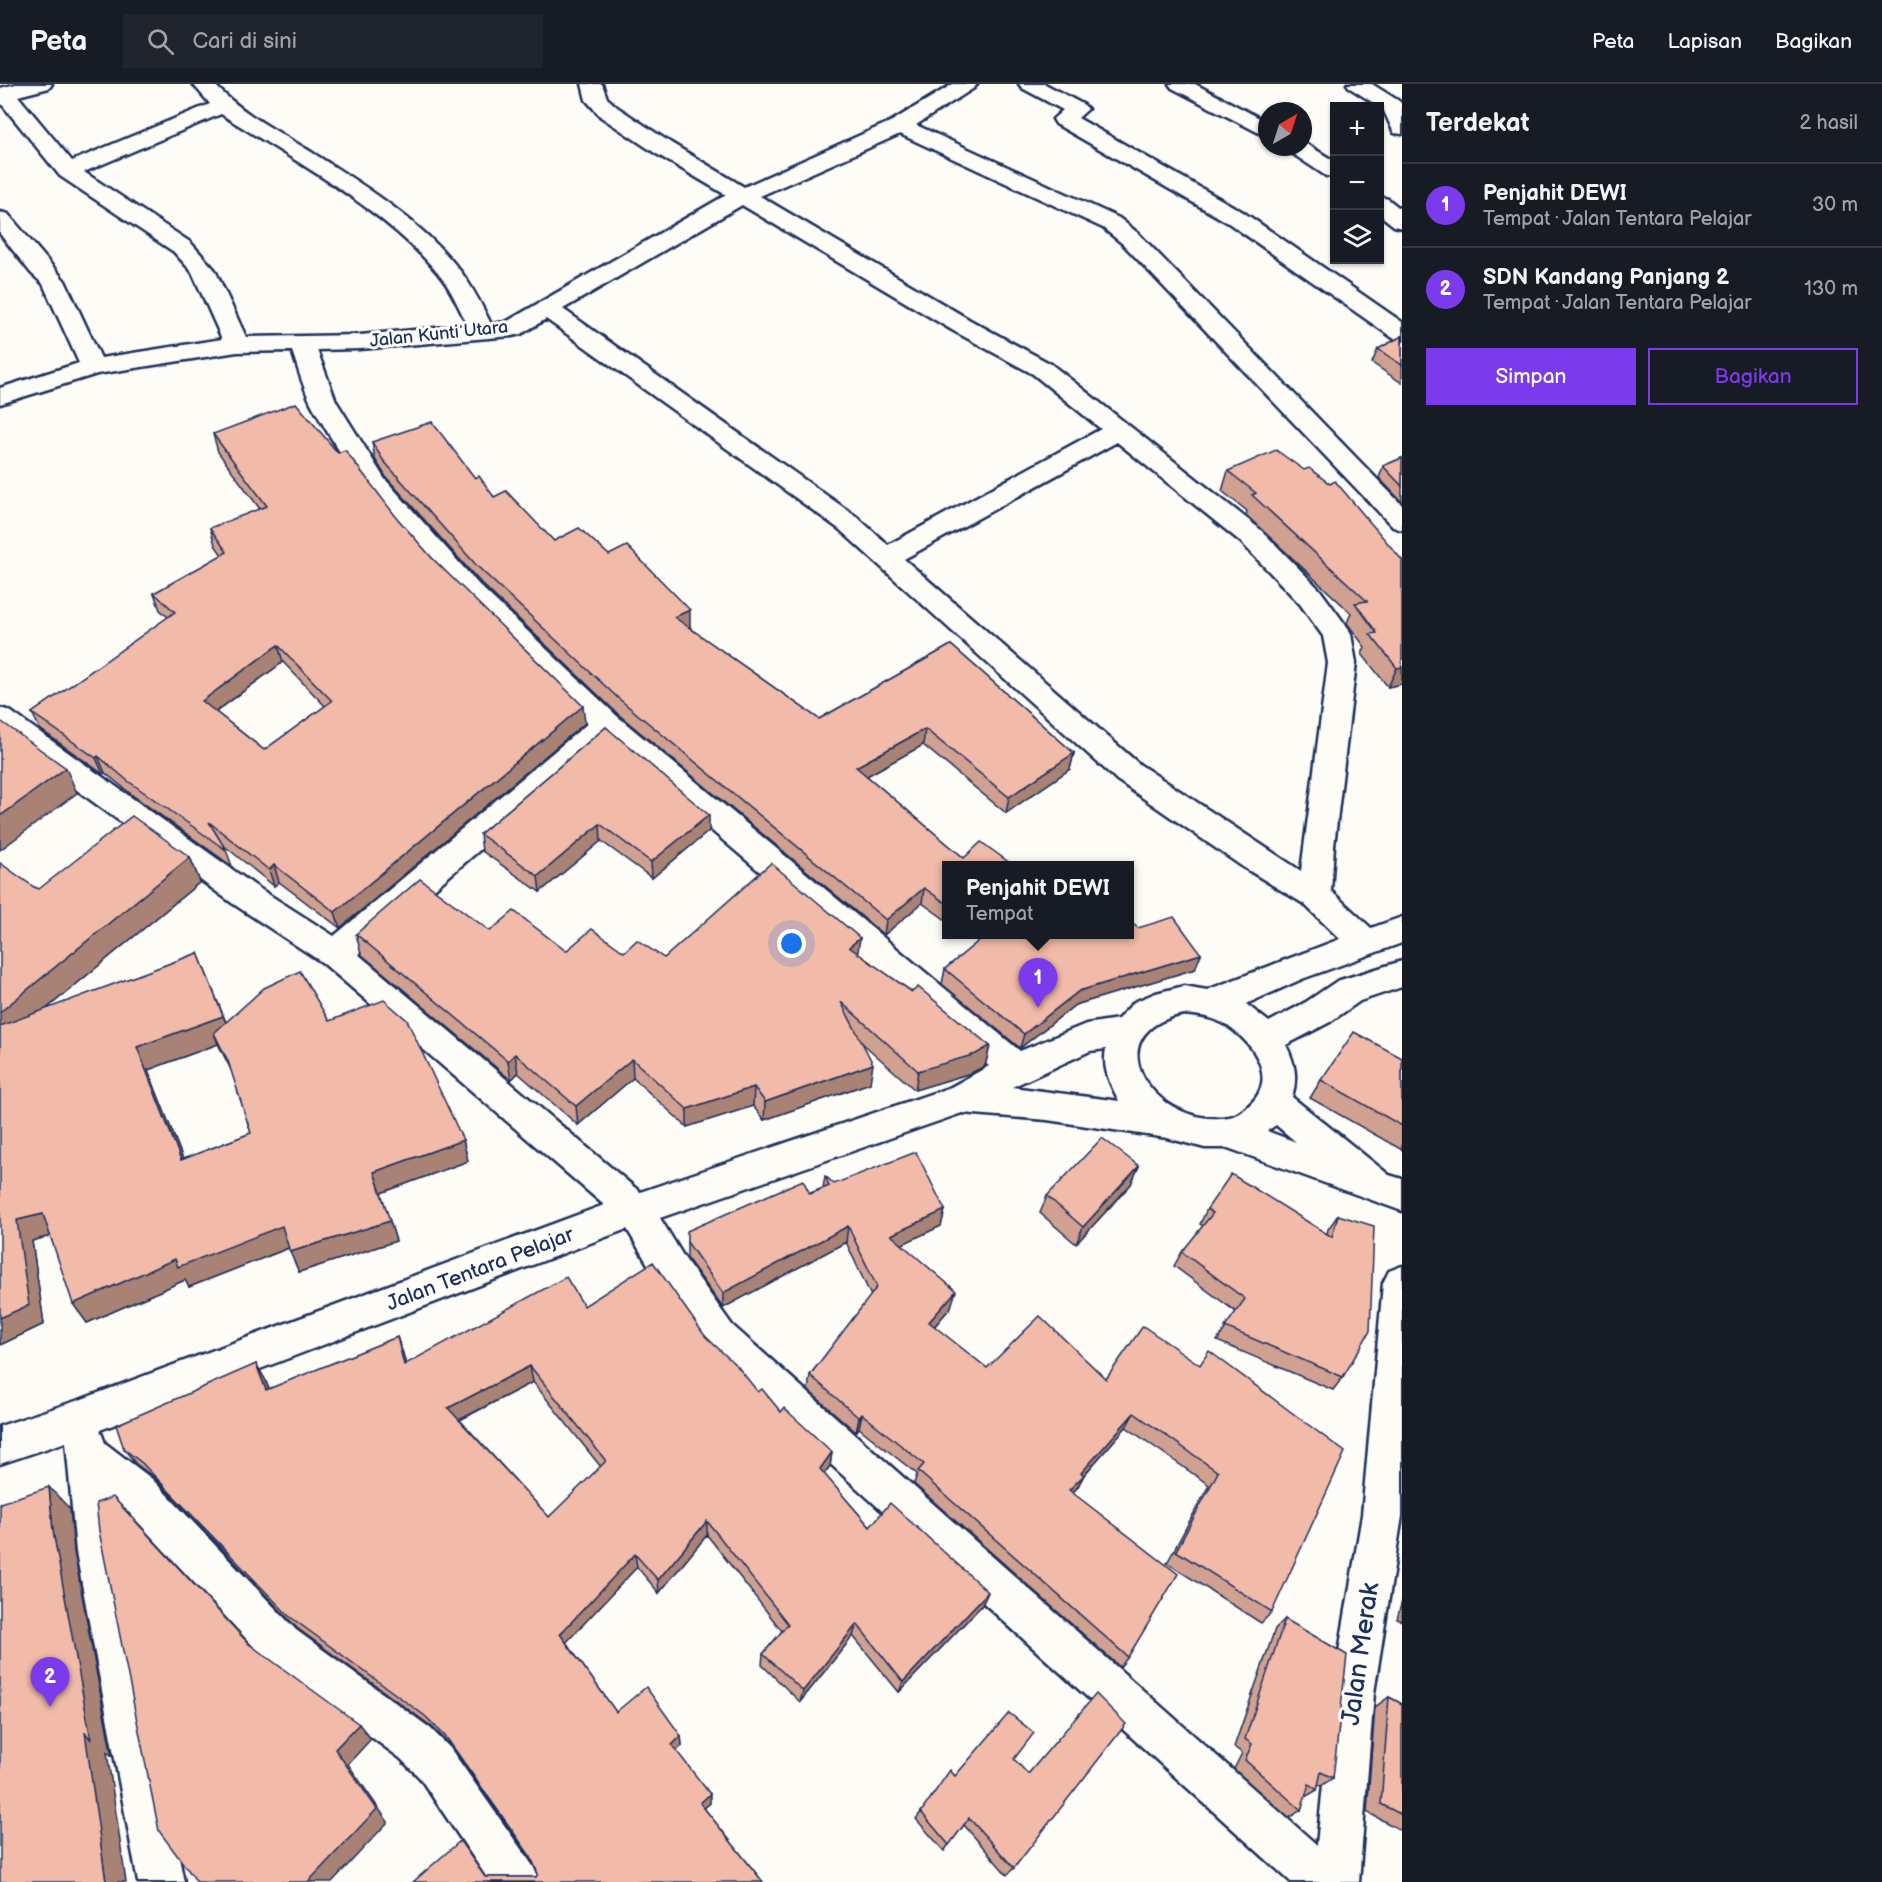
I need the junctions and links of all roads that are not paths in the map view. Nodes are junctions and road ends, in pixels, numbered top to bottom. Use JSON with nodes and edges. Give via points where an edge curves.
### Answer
{"nodes":[{"id":1,"x":42,"y":84,"type":"edge"},
{"id":2,"x":203,"y":84,"type":"edge"},
{"id":3,"x":592,"y":84,"type":"edge"},
{"id":4,"x":967,"y":84,"type":"edge"},
{"id":5,"x":1029,"y":84,"type":"edge"},
{"id":6,"x":1179,"y":84,"type":"edge"},
{"id":7,"x":1357,"y":84,"type":"edge"},
{"id":8,"x":2,"y":94,"type":"edge"},
{"id":9,"x":223,"y":106,"type":"junction"},
{"id":10,"x":900,"y":126,"type":"junction"},
{"id":11,"x":1258,"y":126,"type":"edge"},
{"id":12,"x":1402,"y":128,"type":"edge"},
{"id":13,"x":1312,"y":156,"type":"edge"},
{"id":14,"x":1330,"y":168,"type":"edge"},
{"id":15,"x":68,"y":171,"type":"junction"},
{"id":16,"x":741,"y":196,"type":"junction"},
{"id":17,"x":1384,"y":207,"type":"edge"},
{"id":18,"x":0,"y":219,"type":"edge"},
{"id":19,"x":1402,"y":221,"type":"edge"},
{"id":20,"x":549,"y":310,"type":"junction"},
{"id":21,"x":484,"y":332,"type":"junction"},
{"id":22,"x":1402,"y":333,"type":"edge"},
{"id":23,"x":302,"y":344,"type":"junction"},
{"id":24,"x":237,"y":345,"type":"junction"},
{"id":25,"x":93,"y":367,"type":"junction"},
{"id":26,"x":0,"y":396,"type":"edge"},
{"id":27,"x":1118,"y":430,"type":"junction"},
{"id":28,"x":1402,"y":521,"type":"edge"},
{"id":29,"x":885,"y":558,"type":"junction"},
{"id":30,"x":0,"y":719,"type":"edge"},
{"id":31,"x":607,"y":724,"type":"junction"},
{"id":32,"x":1315,"y":895,"type":"junction"},
{"id":33,"x":1402,"y":930,"type":"edge"},
{"id":34,"x":1366,"y":943,"type":"junction"},
{"id":35,"x":334,"y":954,"type":"junction"},
{"id":36,"x":1400,"y":977,"type":"edge"},
{"id":37,"x":1209,"y":1003,"type":"junction"},
{"id":38,"x":1127,"y":1030,"type":"junction"},
{"id":39,"x":1266,"y":1040,"type":"junction"},
{"id":40,"x":1016,"y":1068,"type":"junction"},
{"id":41,"x":962,"y":1098,"type":"junction"},
{"id":42,"x":1274,"y":1103,"type":"junction"},
{"id":43,"x":1169,"y":1124,"type":"junction"},
{"id":44,"x":1226,"y":1132,"type":"junction"},
{"id":45,"x":1390,"y":1190,"type":"edge"},
{"id":46,"x":635,"y":1210,"type":"junction"},
{"id":47,"x":1402,"y":1283,"type":"edge"},
{"id":48,"x":84,"y":1436,"type":"junction"},
{"id":49,"x":0,"y":1445,"type":"edge"},
{"id":50,"x":1392,"y":1520,"type":"edge"},
{"id":51,"x":161,"y":1882,"type":"edge"},
{"id":52,"x":517,"y":1882,"type":"edge"},
{"id":53,"x":1325,"y":1882,"type":"edge"},
{"id":54,"x":1336,"y":1882,"type":"edge"}],
"edges":[{"from":1,"to":8,"type":"street"},
{"from":2,"to":9,"type":"street"},
{"from":3,"to":16,"type":"street","via":[[597,100],[609,112]]},
{"from":4,"to":10,"type":"street","name":"Jalan Kunti Utara"},
{"from":5,"to":22,"type":"street","via":[[1077,109],[1064,119],[1235,217]]},
{"from":6,"to":11,"type":"street"},
{"from":7,"to":12,"type":"street","via":[[1392,105]]},
{"from":8,"to":15,"type":"street"},
{"from":9,"to":15,"type":"street"},
{"from":9,"to":21,"type":"street","via":[[378,207],[420,241],[448,270]]},
{"from":10,"to":16,"type":"street","name":"Jalan Kunti Utara"},
{"from":10,"to":28,"type":"street","via":[[1112,223]]},
{"from":13,"to":14,"type":"street"},
{"from":15,"to":24,"type":"street","via":[[182,247],[203,270]]},
{"from":16,"to":20,"type":"street","name":"Jalan Kunti Utara"},
{"from":16,"to":27,"type":"street","via":[[1042,369]]},
{"from":17,"to":19,"type":"street"},
{"from":18,"to":25,"type":"street","via":[[53,281]]},
{"from":20,"to":21,"type":"street","name":"Jalan Kunti Utara","via":[[512,329]]},
{"from":20,"to":29,"type":"street","via":[[848,523]]},
{"from":21,"to":23,"type":"street","name":"Jalan Kunti Utara"},
{"from":23,"to":24,"type":"street","name":"Jalan Kunti Utara"},
{"from":23,"to":31,"type":"street","via":[[323,401],[374,484],[469,592]]},
{"from":24,"to":25,"type":"street","name":"Jalan Kunti Utara"},
{"from":25,"to":26,"type":"street","name":"Jalan Kunti Utara"},
{"from":27,"to":29,"type":"street"},
{"from":27,"to":32,"type":"street","via":[[1251,536],[1310,597],[1337,634],[1342,663]]},
{"from":29,"to":32,"type":"street","via":[[1128,772]]},
{"from":30,"to":35,"type":"street","via":[[243,894]]},
{"from":31,"to":35,"type":"street"},
{"from":31,"to":40,"type":"street"},
{"from":32,"to":34,"type":"street"},
{"from":33,"to":34,"type":"street"},
{"from":34,"to":37,"type":"street"},
{"from":35,"to":46,"type":"street"},
{"from":36,"to":39,"type":"street","via":[[1349,991]]},
{"from":37,"to":38,"type":"street","via":[[1184,1000],[1160,1005],[1141,1015]]},
{"from":37,"to":39,"type":"street","via":[[1251,1023]]},
{"from":38,"to":40,"type":"street","name":"Jalan Tentara Pelajar","via":[[1086,1038]]},
{"from":38,"to":43,"type":"street","via":[[1120,1050],[1122,1071],[1131,1091],[1147,1109]]},
{"from":39,"to":42,"type":"street","via":[[1277,1060],[1280,1083]]},
{"from":40,"to":41,"type":"street","name":"Jalan Tentara Pelajar"},
{"from":41,"to":43,"type":"street","name":"Jalan Tentara Pelajar"},
{"from":41,"to":46,"type":"street","name":"Jalan Tentara Pelajar"},
{"from":42,"to":44,"type":"street","via":[[1261,1118],[1242,1129]]},
{"from":42,"to":45,"type":"street"},
{"from":43,"to":44,"type":"street","via":[[1193,1132]]},
{"from":44,"to":45,"type":"street"},
{"from":46,"to":48,"type":"street","name":"Jalan Tentara Pelajar"},
{"from":46,"to":53,"type":"street","via":[[719,1338]]},
{"from":47,"to":50,"type":"street","name":"Jalan Merak","via":[[1396,1334]]},
{"from":48,"to":49,"type":"street","name":"Jalan Tentara Pelajar"},
{"from":48,"to":51,"type":"street","via":[[96,1552]]},
{"from":48,"to":52,"type":"street","via":[[281,1645],[415,1743],[435,1763]]},
{"from":50,"to":54,"type":"street","name":"Jalan Merak","via":[[1353,1693]]}]}
